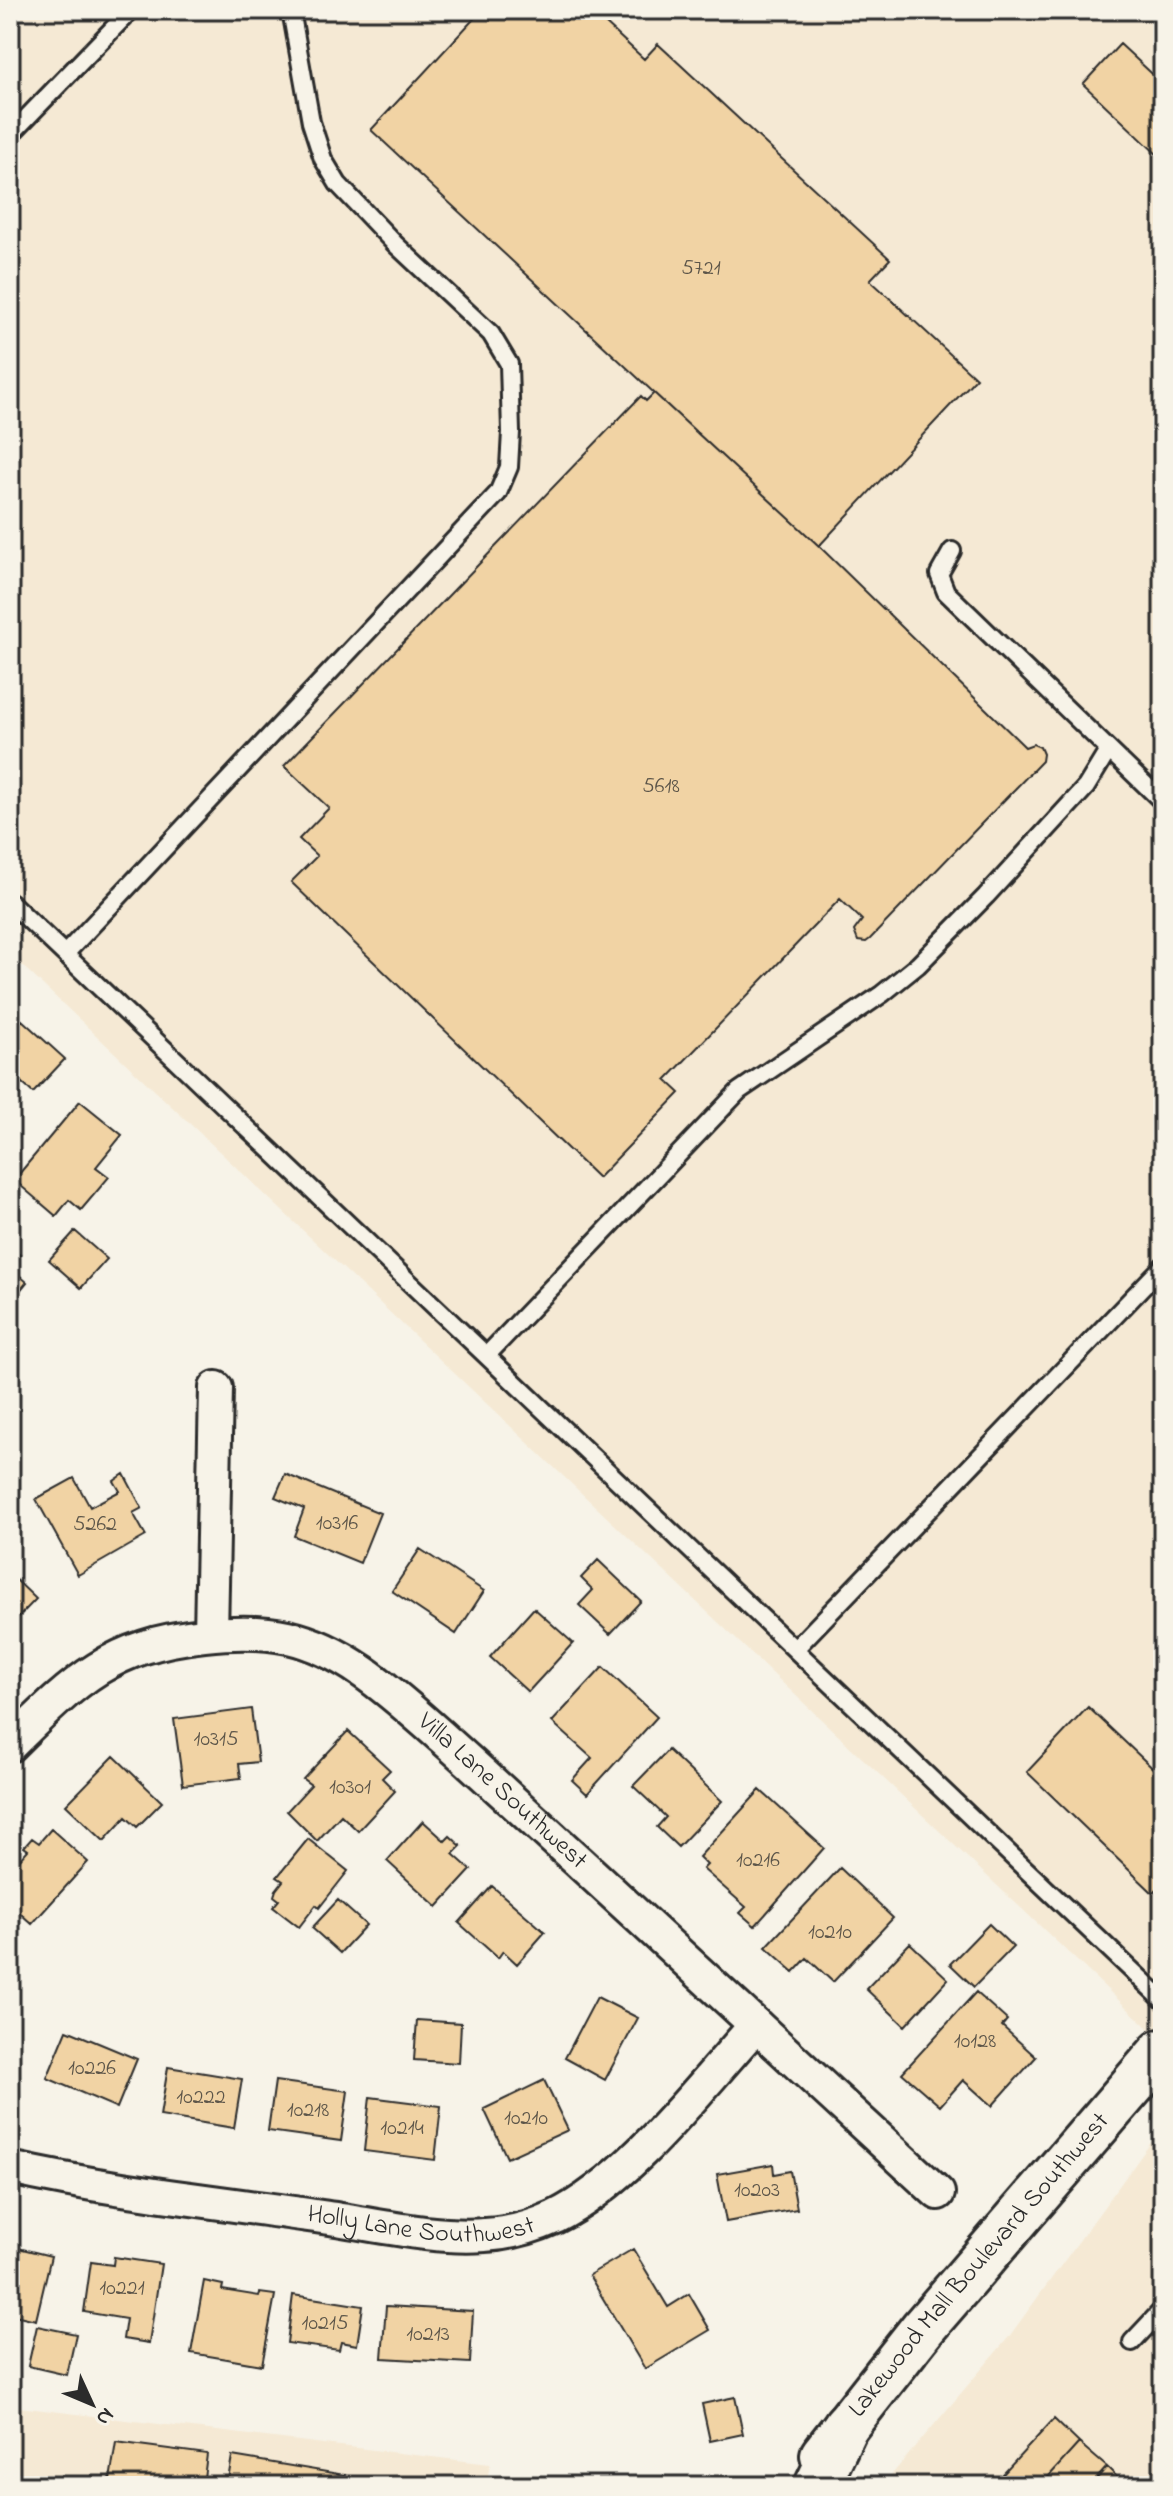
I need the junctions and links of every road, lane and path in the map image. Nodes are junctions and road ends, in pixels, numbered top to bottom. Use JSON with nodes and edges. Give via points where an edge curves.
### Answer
{"nodes":[{"id":1,"x":131,"y":10,"type":"edge"},
{"id":2,"x":291,"y":10,"type":"edge"},
{"id":3,"x":10,"y":135,"type":"edge"},
{"id":4,"x":952,"y":551,"type":"dead end"},
{"id":5,"x":1108,"y":751,"type":"junction"},
{"id":6,"x":1163,"y":802,"type":"edge"},
{"id":7,"x":10,"y":902,"type":"edge"},
{"id":8,"x":65,"y":954,"type":"junction"},
{"id":9,"x":1163,"y":1266,"type":"edge"},
{"id":10,"x":487,"y":1355,"type":"junction"},
{"id":11,"x":216,"y":1388,"type":"dead end"},
{"id":12,"x":211,"y":1634,"type":"junction"},
{"id":13,"x":796,"y":1648,"type":"junction"},
{"id":14,"x":10,"y":1745,"type":"edge"},
{"id":15,"x":1163,"y":2000,"type":"edge"},
{"id":16,"x":756,"y":2025,"type":"junction"},
{"id":17,"x":1162,"y":2051,"type":"edge"},
{"id":18,"x":10,"y":2168,"type":"edge"},
{"id":19,"x":938,"y":2193,"type":"dead end"},
{"id":20,"x":1163,"y":2309,"type":"edge"},
{"id":21,"x":1132,"y":2342,"type":"dead end"},
{"id":22,"x":846,"y":2425,"type":"junction"},
{"id":23,"x":801,"y":2486,"type":"edge"},
{"id":24,"x":817,"y":2486,"type":"edge"}],
"edges":[{"from":1,"to":3,"type":"lane"},
{"from":2,"to":8,"type":"lane","via":[[311,122],[338,184],[491,334],[509,364],[509,467],[498,493]]},
{"from":4,"to":5,"type":"lane","via":[[939,574],[946,592]]},
{"from":5,"to":6,"type":"lane"},
{"from":5,"to":10,"type":"lane","via":[[1086,787],[918,965],[739,1091]]},
{"from":7,"to":8,"type":"lane"},
{"from":8,"to":10,"type":"lane"},
{"from":9,"to":13,"type":"lane"},
{"from":10,"to":13,"type":"lane"},
{"from":11,"to":12,"type":"street"},
{"from":12,"to":14,"type":"street","name":"Villa Lane Southwest","via":[[159,1642],[113,1658],[70,1688]]},
{"from":12,"to":16,"type":"street","name":"Villa Lane Southwest","via":[[288,1637],[332,1653],[375,1680]]},
{"from":13,"to":15,"type":"lane"},
{"from":16,"to":18,"type":"street","name":"Holly Lane Southwest","via":[[603,2186],[556,2216],[501,2234],[436,2233]]},
{"from":16,"to":19,"type":"street","name":"Villa Lane Southwest"},
{"from":17,"to":22,"type":"street","name":"Lakewood Mall Boulevard Southwest","via":[[970,2272]]},
{"from":20,"to":21,"type":"lane"},
{"from":22,"to":23,"type":"street","name":"Lakewood Mall Boulevard Southwest"},
{"from":22,"to":24,"type":"street"}]}
